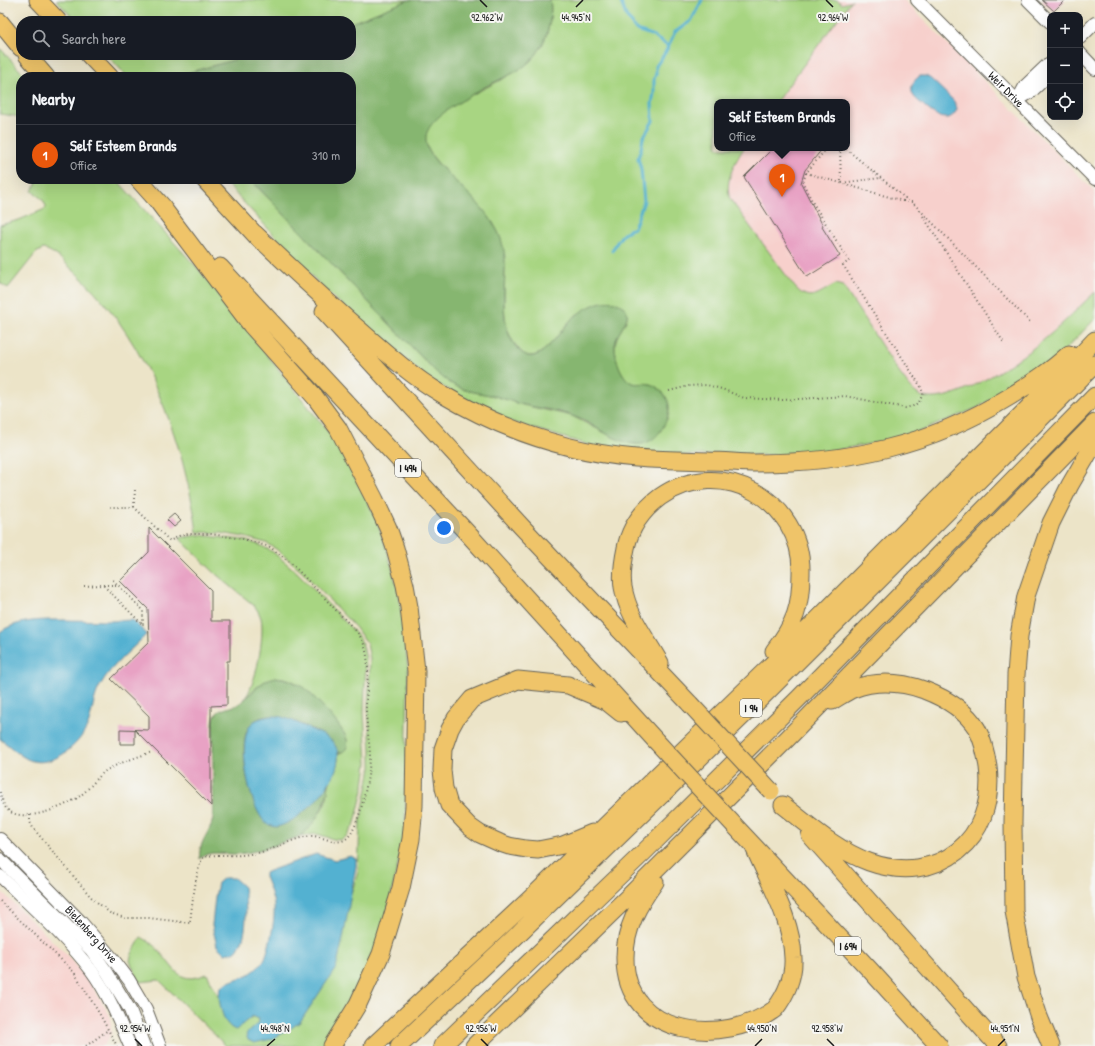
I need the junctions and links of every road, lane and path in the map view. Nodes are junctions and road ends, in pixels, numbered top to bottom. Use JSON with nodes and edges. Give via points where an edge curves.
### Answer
{"nodes":[{"id":1,"x":38,"y":0,"type":"edge"},
{"id":2,"x":916,"y":0,"type":"edge"},
{"id":3,"x":1028,"y":0,"type":"edge"},
{"id":4,"x":53,"y":16,"type":"edge"},
{"id":5,"x":1047,"y":19,"type":"edge"},
{"id":6,"x":0,"y":22,"type":"edge"},
{"id":7,"x":1095,"y":23,"type":"edge"},
{"id":8,"x":1083,"y":35,"type":"edge"},
{"id":9,"x":16,"y":42,"type":"edge"},
{"id":10,"x":1083,"y":56,"type":"edge"},
{"id":11,"x":31,"y":60,"type":"edge"},
{"id":12,"x":94,"y":60,"type":"edge"},
{"id":13,"x":1047,"y":66,"type":"edge"},
{"id":14,"x":1095,"y":68,"type":"edge"},
{"id":15,"x":42,"y":72,"type":"edge"},
{"id":16,"x":105,"y":72,"type":"edge"},
{"id":17,"x":1047,"y":77,"type":"edge"},
{"id":18,"x":1017,"y":101,"type":"junction"},
{"id":19,"x":824,"y":151,"type":"edge"},
{"id":20,"x":840,"y":151,"type":"edge"},
{"id":21,"x":849,"y":151,"type":"edge"},
{"id":22,"x":806,"y":173,"type":"junction"},
{"id":23,"x":881,"y":178,"type":"junction"},
{"id":24,"x":1095,"y":179,"type":"edge"},
{"id":25,"x":841,"y":183,"type":"junction"},
{"id":26,"x":142,"y":184,"type":"edge"},
{"id":27,"x":209,"y":184,"type":"edge"},
{"id":28,"x":156,"y":199,"type":"junction"},
{"id":29,"x":903,"y":200,"type":"junction"},
{"id":30,"x":920,"y":212,"type":"junction"},
{"id":31,"x":254,"y":233,"type":"junction"},
{"id":32,"x":1030,"y":322,"type":"dead end"},
{"id":33,"x":1095,"y":330,"type":"edge"},
{"id":34,"x":1095,"y":340,"type":"edge"},
{"id":35,"x":1004,"y":343,"type":"dead end"},
{"id":36,"x":1095,"y":364,"type":"edge"},
{"id":37,"x":669,"y":391,"type":"dead end"},
{"id":38,"x":1095,"y":396,"type":"edge"},
{"id":39,"x":1095,"y":423,"type":"edge"},
{"id":40,"x":1095,"y":442,"type":"edge"},
{"id":41,"x":135,"y":489,"type":"dead end"},
{"id":42,"x":110,"y":507,"type":"dead end"},
{"id":43,"x":134,"y":507,"type":"junction"},
{"id":44,"x":113,"y":580,"type":"dead end"},
{"id":45,"x":118,"y":585,"type":"junction"},
{"id":46,"x":84,"y":586,"type":"dead end"},
{"id":47,"x":103,"y":586,"type":"junction"},
{"id":48,"x":675,"y":688,"type":"junction"},
{"id":49,"x":743,"y":692,"type":"junction"},
{"id":50,"x":815,"y":711,"type":"junction"},
{"id":51,"x":656,"y":741,"type":"junction"},
{"id":52,"x":152,"y":752,"type":"dead end"},
{"id":53,"x":0,"y":792,"type":"edge"},
{"id":54,"x":783,"y":805,"type":"junction"},
{"id":55,"x":30,"y":815,"type":"junction"},
{"id":56,"x":614,"y":816,"type":"junction"},
{"id":57,"x":0,"y":840,"type":"edge"},
{"id":58,"x":682,"y":844,"type":"junction"},
{"id":59,"x":754,"y":847,"type":"junction"},
{"id":60,"x":0,"y":859,"type":"edge"},
{"id":61,"x":0,"y":876,"type":"edge"},
{"id":62,"x":0,"y":901,"type":"edge"},
{"id":63,"x":108,"y":1030,"type":"junction"},
{"id":64,"x":158,"y":1041,"type":"edge"},
{"id":65,"x":137,"y":1045,"type":"edge"},
{"id":66,"x":86,"y":1046,"type":"edge"},
{"id":67,"x":117,"y":1046,"type":"edge"},
{"id":68,"x":332,"y":1046,"type":"edge"},
{"id":69,"x":373,"y":1046,"type":"edge"},
{"id":70,"x":400,"y":1046,"type":"edge"},
{"id":71,"x":442,"y":1046,"type":"edge"},
{"id":72,"x":474,"y":1046,"type":"edge"},
{"id":73,"x":939,"y":1046,"type":"edge"},
{"id":74,"x":998,"y":1046,"type":"edge"},
{"id":75,"x":1050,"y":1046,"type":"edge"}],
"edges":[{"from":1,"to":4,"type":"highway"},
{"from":2,"to":18,"type":"street","name":"Weir Drive"},
{"from":3,"to":5,"type":"street"},
{"from":6,"to":9,"type":"highway"},
{"from":7,"to":8,"type":"street"},
{"from":10,"to":14,"type":"street"},
{"from":11,"to":15,"type":"highway"},
{"from":12,"to":16,"type":"highway"},
{"from":13,"to":18,"type":"street","via":[[1025,86]]},
{"from":17,"to":18,"type":"street"},
{"from":18,"to":24,"type":"street","name":"Weir Drive"},
{"from":19,"to":22,"type":"path"},
{"from":20,"to":25,"type":"path"},
{"from":21,"to":23,"type":"path"},
{"from":22,"to":25,"type":"path"},
{"from":22,"to":37,"type":"path","via":[[803,183],[849,261],[843,265],[920,384],[923,394],[921,400],[905,408],[845,396],[784,400],[744,398],[707,385]]},
{"from":23,"to":25,"type":"path"},
{"from":23,"to":29,"type":"path","via":[[905,198]]},
{"from":25,"to":29,"type":"path"},
{"from":26,"to":28,"type":"highway","number":"I 494"},
{"from":27,"to":31,"type":"highway"},
{"from":28,"to":51,"type":"highway","number":"I 494","via":[[472,537]]},
{"from":28,"to":68,"type":"highway","via":[[251,325],[315,397],[338,428],[388,528],[405,585],[416,671],[414,806],[410,839],[401,888],[381,954],[358,1004]]},
{"from":29,"to":30,"type":"path","via":[[912,202]]},
{"from":30,"to":32,"type":"path"},
{"from":30,"to":35,"type":"path"},
{"from":31,"to":33,"type":"highway","via":[[380,348],[440,394],[530,436],[569,447],[635,458],[755,463],[835,459],[895,447],[948,429],[998,404],[1062,361]]},
{"from":31,"to":48,"type":"highway","via":[[419,416]]},
{"from":34,"to":49,"type":"highway"},
{"from":36,"to":70,"type":"highway","number":"I 94","via":[[748,711]]},
{"from":38,"to":71,"type":"highway","number":"I 94","via":[[799,698],[643,853]]},
{"from":39,"to":50,"type":"highway"},
{"from":40,"to":75,"type":"highway","via":[[1051,523],[1026,596],[1018,636],[1013,824],[1014,911],[1026,977]]},
{"from":41,"to":43,"type":"path"},
{"from":42,"to":43,"type":"path"},
{"from":43,"to":55,"type":"path","via":[[170,541],[182,535],[221,535],[270,547],[292,564],[355,629],[366,649],[368,659],[366,708],[370,759],[356,827],[340,842],[317,836],[307,837],[259,853],[205,857],[198,875],[190,923],[186,923],[125,918],[115,916],[106,910],[91,897],[34,830],[30,824]]},
{"from":44,"to":45,"type":"path"},
{"from":45,"to":47,"type":"path"},
{"from":45,"to":47,"type":"path","via":[[143,610],[143,625]]},
{"from":46,"to":47,"type":"path"},
{"from":48,"to":49,"type":"highway","via":[[631,614],[623,587],[622,567],[632,528],[652,503],[686,483],[713,480],[735,483],[763,495],[780,511],[790,526],[800,554],[801,588],[798,609],[792,624],[787,635]]},
{"from":48,"to":54,"type":"highway","bridge":true},
{"from":49,"to":56,"type":"highway"},
{"from":50,"to":54,"type":"highway","via":[[853,689],[878,683],[912,686],[950,702],[968,717],[982,739],[989,783],[981,820],[969,840],[947,859],[904,869],[878,865],[848,853]]},
{"from":50,"to":58,"type":"highway"},
{"from":51,"to":56,"type":"highway","via":[[606,701],[568,685],[518,680],[472,699],[456,718],[443,749],[444,788],[452,809],[480,834],[518,848],[546,849],[590,834]]},
{"from":51,"to":59,"type":"highway","number":"I 694","bridge":true},
{"from":52,"to":55,"type":"path","via":[[105,771],[80,796],[67,804]]},
{"from":53,"to":55,"type":"path","via":[[8,810],[17,815]]},
{"from":54,"to":74,"type":"highway"},
{"from":56,"to":69,"type":"highway","via":[[529,900]]},
{"from":57,"to":64,"type":"street","name":"Bielenberg Drive","via":[[82,922],[114,959],[146,1009]]},
{"from":58,"to":59,"type":"highway","via":[[637,908],[628,935],[626,964],[630,990],[648,1019],[672,1035],[708,1043],[726,1042],[743,1036],[766,1021],[783,997],[792,970],[788,926]]},
{"from":58,"to":72,"type":"highway"},
{"from":59,"to":73,"type":"highway","number":"I 694"},
{"from":60,"to":65,"type":"street","via":[[91,950],[130,1010]]},
{"from":61,"to":65,"type":"street","name":"Bielenberg Drive","via":[[62,937],[92,971]]},
{"from":62,"to":63,"type":"path","via":[[74,972]]},
{"from":63,"to":66,"type":"path"},
{"from":63,"to":67,"type":"path"},
{"from":64,"to":65,"type":"street"}]}
